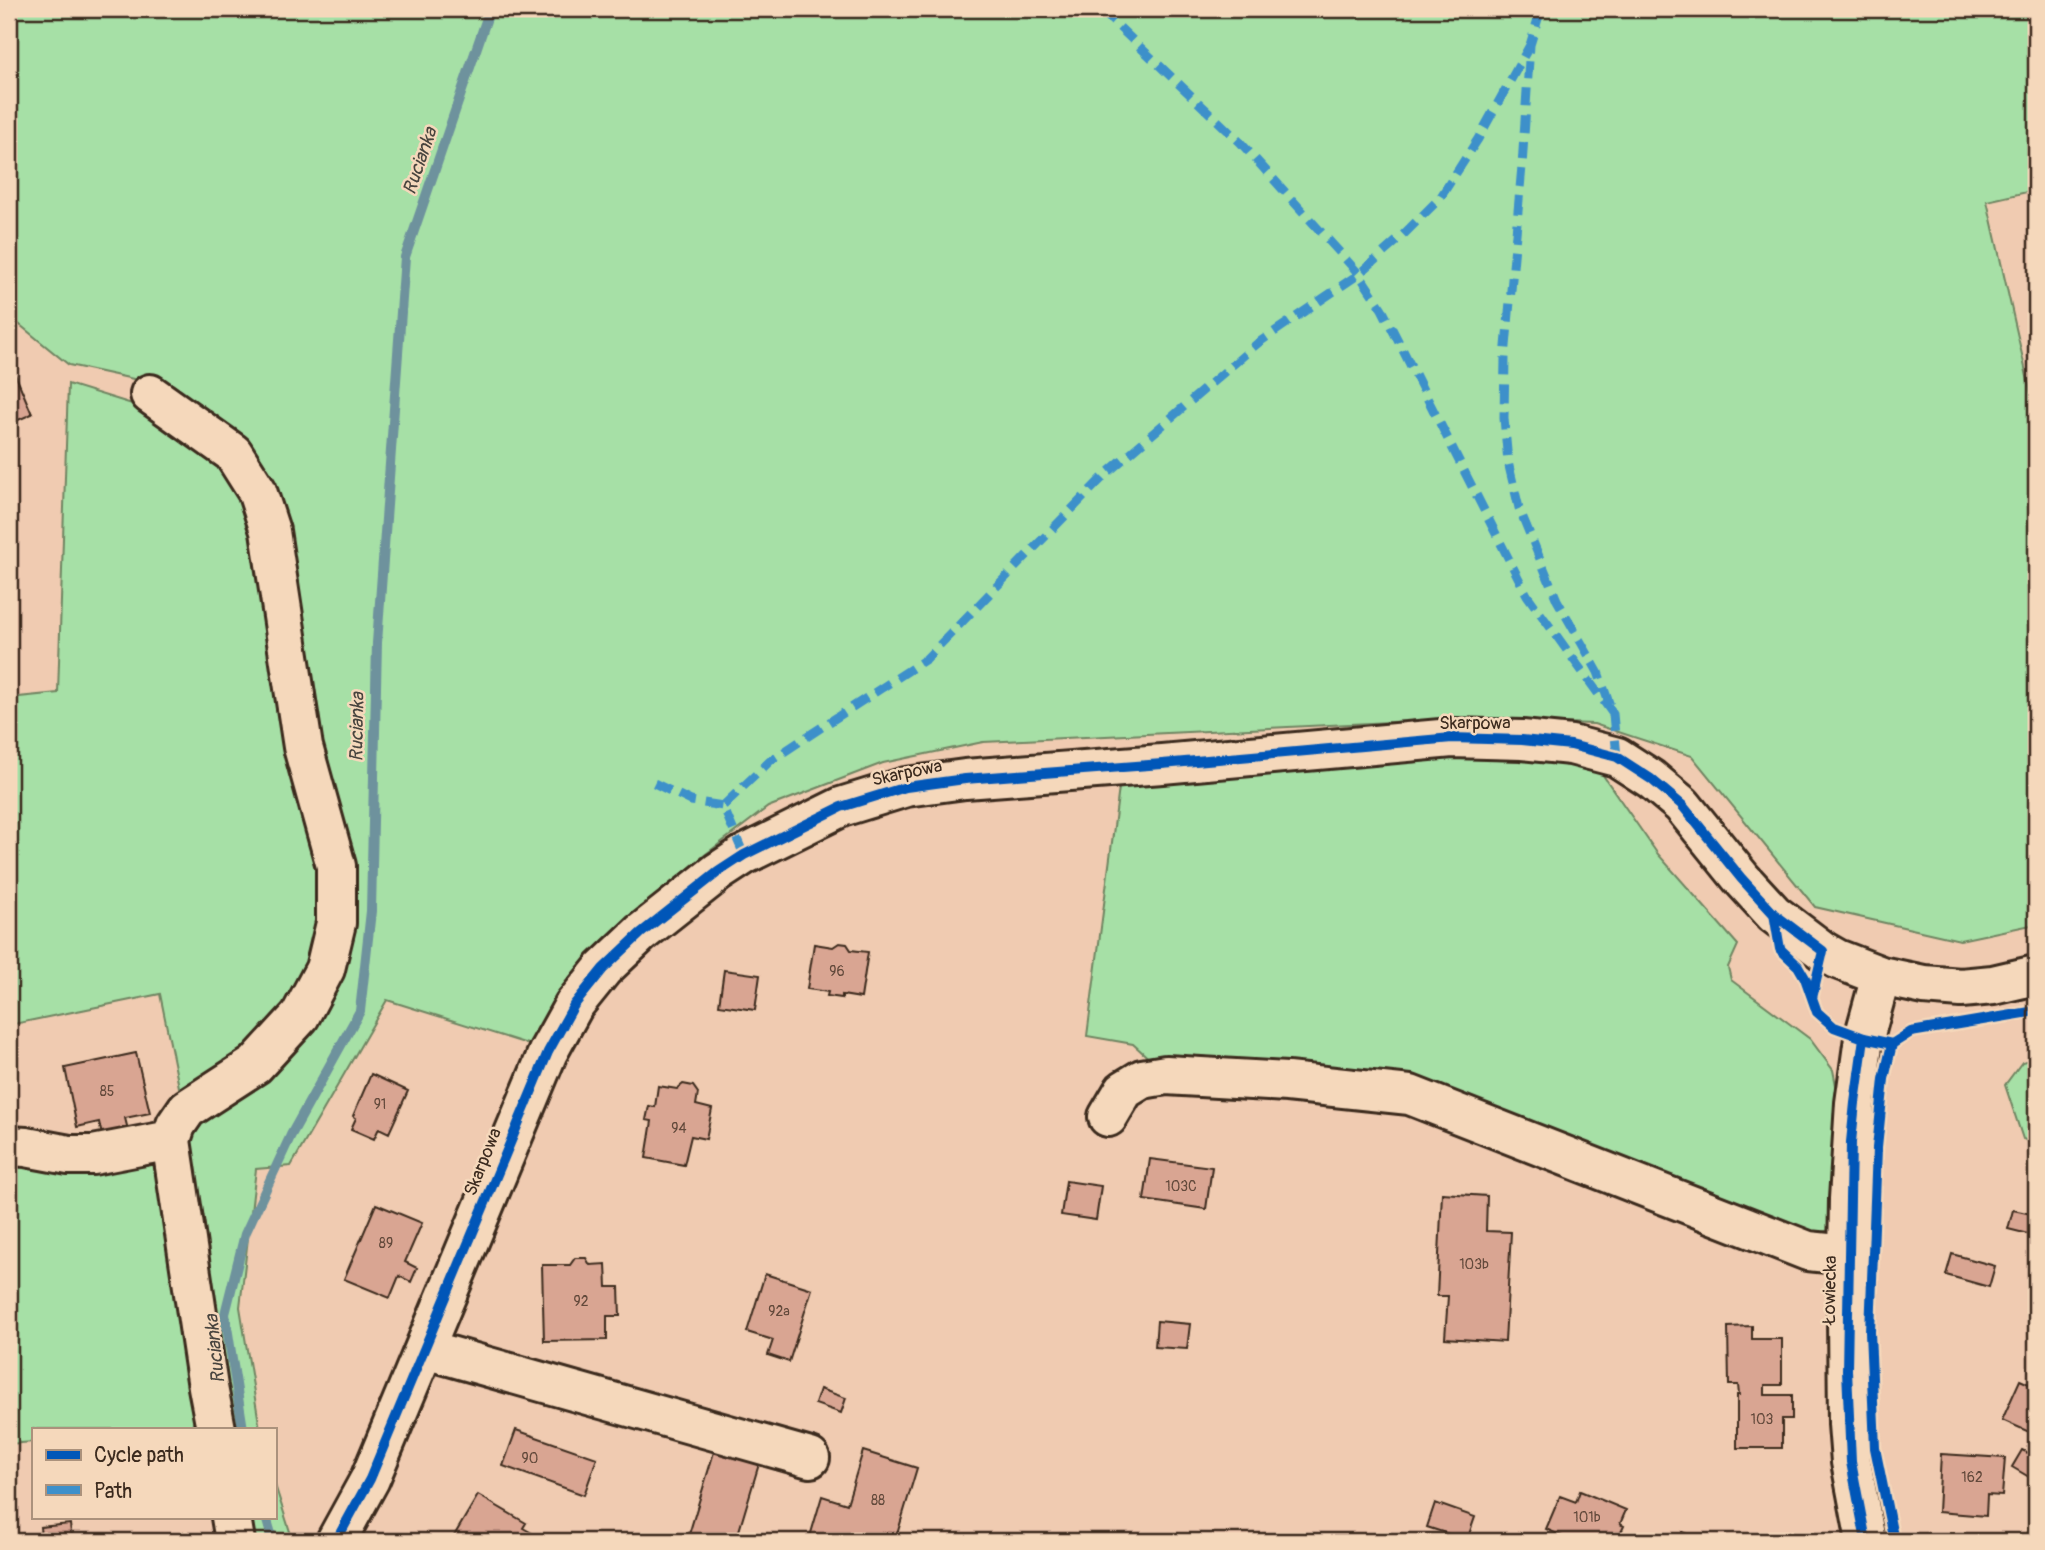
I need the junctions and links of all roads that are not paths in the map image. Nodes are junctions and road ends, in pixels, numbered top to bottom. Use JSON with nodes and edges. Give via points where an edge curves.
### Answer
{"nodes":[{"id":1,"x":150,"y":394,"type":"dead end"},
{"id":2,"x":2036,"y":975,"type":"edge"},
{"id":3,"x":1881,"y":976,"type":"junction"},
{"id":4,"x":1108,"y":1117,"type":"dead end"},
{"id":5,"x":171,"y":1140,"type":"junction"},
{"id":6,"x":9,"y":1146,"type":"edge"},
{"id":7,"x":1848,"y":1255,"type":"junction"},
{"id":8,"x":425,"y":1349,"type":"junction"},
{"id":9,"x":216,"y":1428,"type":"edge"},
{"id":10,"x":810,"y":1458,"type":"dead end"},
{"id":11,"x":232,"y":1518,"type":"edge"},
{"id":12,"x":235,"y":1541,"type":"edge"},
{"id":13,"x":336,"y":1541,"type":"edge"},
{"id":14,"x":1867,"y":1541,"type":"edge"}],
"edges":[{"from":1,"to":5,"type":"street","via":[[233,453],[257,491],[270,531],[303,747],[337,866],[331,946],[325,969],[300,1016],[255,1065],[187,1110]]},
{"from":2,"to":3,"type":"street","name":"Skarpowa","via":[[1961,988]]},
{"from":3,"to":7,"type":"street","name":"Łowiecka","via":[[1864,1038],[1855,1103]]},
{"from":3,"to":8,"type":"street","name":"Skarpowa","via":[[1823,951],[1774,914],[1682,805],[1651,779],[1617,757],[1571,745],[1452,738],[906,787],[841,807],[744,855],[641,933],[603,969],[574,1005],[548,1052]]},
{"from":4,"to":7,"type":"street","via":[[1124,1090],[1142,1079],[1166,1074],[1410,1095],[1808,1251]]},
{"from":5,"to":6,"type":"street","via":[[93,1155]]},
{"from":5,"to":9,"type":"street"},
{"from":7,"to":14,"type":"street","name":"Łowiecka","via":[[1848,1424]]},
{"from":8,"to":10,"type":"street"},
{"from":8,"to":13,"type":"street","name":"Skarpowa","via":[[370,1479]]},
{"from":11,"to":12,"type":"street"}]}
